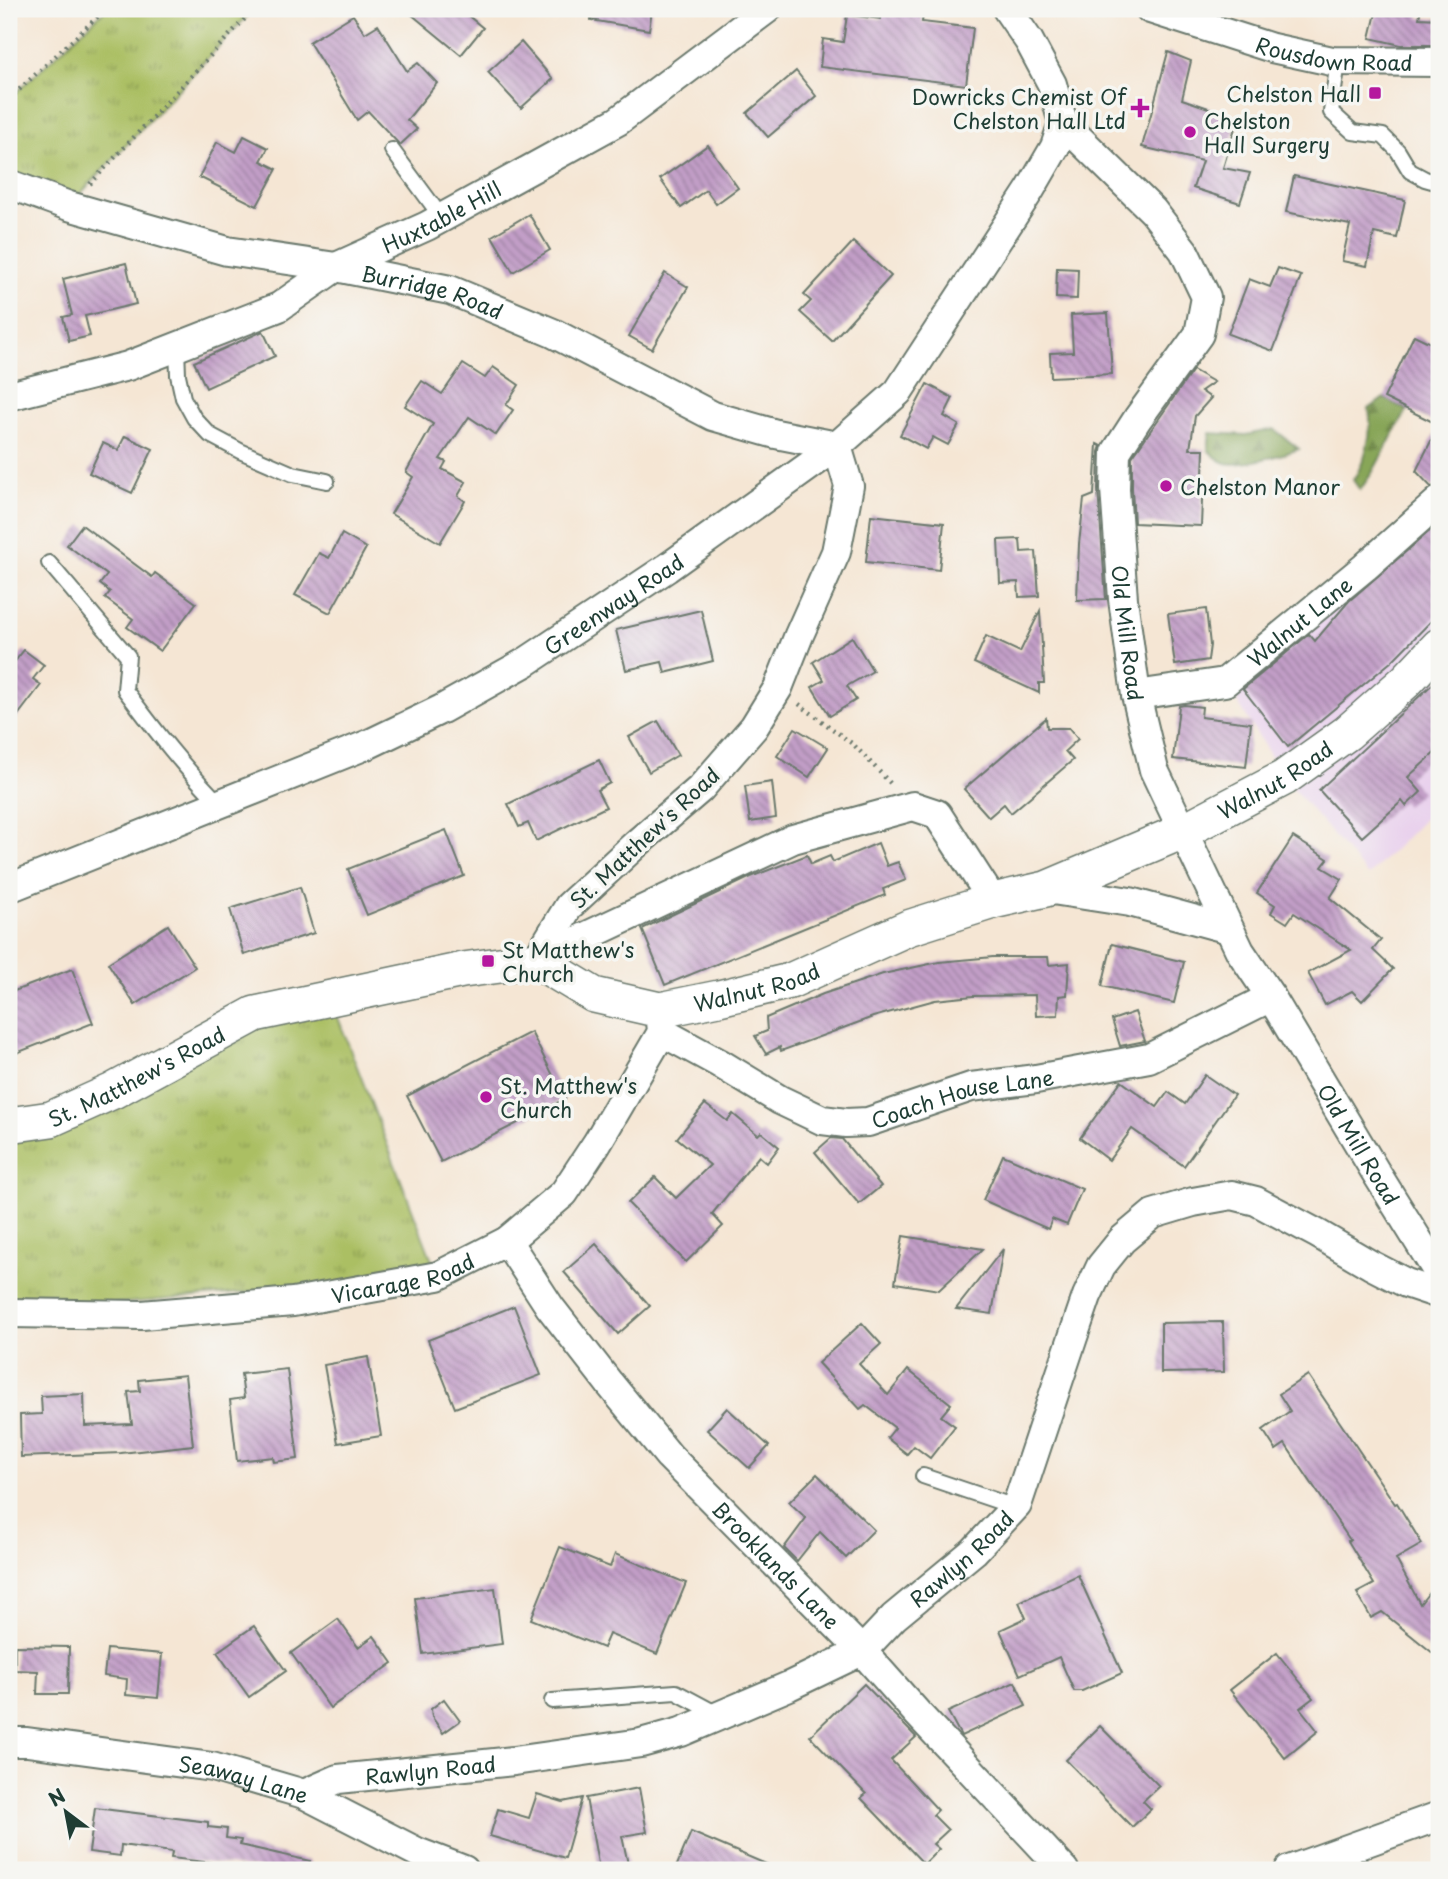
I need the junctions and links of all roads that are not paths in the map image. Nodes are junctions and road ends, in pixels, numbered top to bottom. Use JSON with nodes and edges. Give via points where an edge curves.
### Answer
{"nodes":[{"id":1,"x":767,"y":9,"type":"edge"},
{"id":2,"x":1007,"y":9,"type":"edge"},
{"id":3,"x":1150,"y":9,"type":"edge"},
{"id":4,"x":1338,"y":61,"type":"junction"},
{"id":5,"x":1439,"y":62,"type":"edge"},
{"id":6,"x":1063,"y":122,"type":"junction"},
{"id":7,"x":392,"y":150,"type":"dead end"},
{"id":8,"x":1439,"y":183,"type":"edge"},
{"id":9,"x":9,"y":184,"type":"edge"},
{"id":10,"x":442,"y":218,"type":"junction"},
{"id":11,"x":336,"y":267,"type":"junction"},
{"id":12,"x":177,"y":347,"type":"junction"},
{"id":13,"x":9,"y":397,"type":"edge"},
{"id":14,"x":837,"y":446,"type":"junction"},
{"id":15,"x":327,"y":481,"type":"dead end"},
{"id":16,"x":1439,"y":501,"type":"edge"},
{"id":17,"x":49,"y":563,"type":"dead end"},
{"id":18,"x":1439,"y":646,"type":"edge"},
{"id":19,"x":1136,"y":695,"type":"junction"},
{"id":20,"x":220,"y":804,"type":"junction"},
{"id":21,"x":1183,"y":831,"type":"junction"},
{"id":22,"x":9,"y":888,"type":"edge"},
{"id":23,"x":1046,"y":889,"type":"junction"},
{"id":24,"x":993,"y":901,"type":"junction"},
{"id":25,"x":1229,"y":929,"type":"junction"},
{"id":26,"x":536,"y":960,"type":"junction"},
{"id":27,"x":1272,"y":997,"type":"junction"},
{"id":28,"x":661,"y":1021,"type":"junction"},
{"id":29,"x":9,"y":1125,"type":"edge"},
{"id":30,"x":507,"y":1241,"type":"junction"},
{"id":31,"x":1439,"y":1274,"type":"edge"},
{"id":32,"x":1439,"y":1294,"type":"edge"},
{"id":33,"x":9,"y":1313,"type":"edge"},
{"id":34,"x":923,"y":1476,"type":"dead end"},
{"id":35,"x":1015,"y":1507,"type":"junction"},
{"id":36,"x":862,"y":1651,"type":"junction"},
{"id":37,"x":552,"y":1701,"type":"dead end"},
{"id":38,"x":720,"y":1716,"type":"junction"},
{"id":39,"x":9,"y":1742,"type":"edge"},
{"id":40,"x":304,"y":1794,"type":"junction"},
{"id":41,"x":1439,"y":1816,"type":"edge"},
{"id":42,"x":464,"y":1870,"type":"edge"},
{"id":43,"x":1064,"y":1870,"type":"edge"},
{"id":44,"x":1289,"y":1870,"type":"edge"}],
"edges":[{"from":1,"to":10,"type":"street","name":"Huxtable Hill","via":[[618,121]]},
{"from":2,"to":6,"type":"street","name":"Old Mill Road","via":[[1052,84]]},
{"from":3,"to":4,"type":"street","name":"Rousdown Road","via":[[1272,48]]},
{"from":4,"to":5,"type":"street","name":"Rousdown Road"},
{"from":4,"to":8,"type":"lane","via":[[1331,112],[1353,132],[1383,136],[1410,171]]},
{"from":6,"to":14,"type":"street","name":"Greenway Road","via":[[1055,147],[1030,190],[898,392]]},
{"from":6,"to":19,"type":"street","name":"Old Mill Road","via":[[1153,211],[1184,251],[1206,297],[1199,334],[1116,452],[1122,599]]},
{"from":7,"to":10,"type":"lane"},
{"from":9,"to":11,"type":"street","name":"Burridge Road","via":[[227,251]]},
{"from":10,"to":11,"type":"street","name":"Huxtable Hill"},
{"from":11,"to":12,"type":"street","name":"Huxtable Hill","via":[[279,307]]},
{"from":11,"to":14,"type":"street","name":"Burridge Road","via":[[450,290],[553,334],[713,416]]},
{"from":12,"to":13,"type":"street","name":"Huxtable Hill","via":[[128,366]]},
{"from":12,"to":15,"type":"lane","via":[[183,398],[210,435],[293,474]]},
{"from":14,"to":20,"type":"street","name":"Greenway Road","via":[[526,662],[369,744]]},
{"from":14,"to":26,"type":"street","name":"St. Matthew's Road","via":[[849,486],[836,552],[778,688],[754,727],[700,789],[569,906]]},
{"from":16,"to":19,"type":"street","name":"Walnut Lane","via":[[1224,682]]},
{"from":17,"to":20,"type":"lane","via":[[128,656],[125,690],[161,739]]},
{"from":18,"to":21,"type":"street","name":"Walnut Road","via":[[1337,740],[1284,778]]},
{"from":19,"to":21,"type":"street","name":"Old Mill Road","via":[[1154,770]]},
{"from":20,"to":22,"type":"street","name":"Greenway Road"},
{"from":21,"to":23,"type":"street","name":"Walnut Road"},
{"from":21,"to":25,"type":"street","name":"Old Mill Road"},
{"from":23,"to":24,"type":"street","name":"Walnut Road"},
{"from":23,"to":25,"type":"street","name":"Walnut Road","via":[[1130,902]]},
{"from":24,"to":26,"type":"street","via":[[936,814],[912,806],[793,839]]},
{"from":24,"to":28,"type":"street","name":"Walnut Road","via":[[908,928],[790,981],[719,998]]},
{"from":25,"to":27,"type":"street","name":"Old Mill Road"},
{"from":26,"to":28,"type":"street","name":"Walnut Road","via":[[594,995]]},
{"from":26,"to":29,"type":"street","name":"St. Matthew's Road","via":[[463,970],[255,1014],[51,1119]]},
{"from":27,"to":28,"type":"street","name":"Coach House Lane","via":[[1149,1058],[971,1087],[868,1122],[846,1123],[822,1120],[780,1100]]},
{"from":27,"to":31,"type":"street","name":"Old Mill Road"},
{"from":28,"to":30,"type":"street","name":"Vicarage Road","via":[[597,1143],[564,1193]]},
{"from":30,"to":33,"type":"street","name":"Vicarage Road","via":[[438,1276],[293,1302],[142,1315]]},
{"from":30,"to":36,"type":"street","name":"Brooklands Lane","via":[[608,1384],[669,1456]]},
{"from":32,"to":35,"type":"street","name":"Rawlyn Road","via":[[1406,1283],[1256,1201],[1232,1195],[1153,1214],[1122,1240],[1101,1266]]},
{"from":34,"to":35,"type":"lane"},
{"from":35,"to":36,"type":"street","name":"Rawlyn Road","via":[[974,1551],[894,1617]]},
{"from":36,"to":38,"type":"street","name":"Rawlyn Road"},
{"from":36,"to":43,"type":"street","name":"Brooklands Lane"},
{"from":37,"to":38,"type":"lane","via":[[676,1692]]},
{"from":38,"to":40,"type":"street","name":"Rawlyn Road","via":[[640,1743],[338,1779]]},
{"from":39,"to":40,"type":"street","name":"Seaway Lane","via":[[212,1767]]},
{"from":40,"to":42,"type":"street","name":"Seaway Lane","via":[[417,1852]]},
{"from":41,"to":44,"type":"street"}]}
